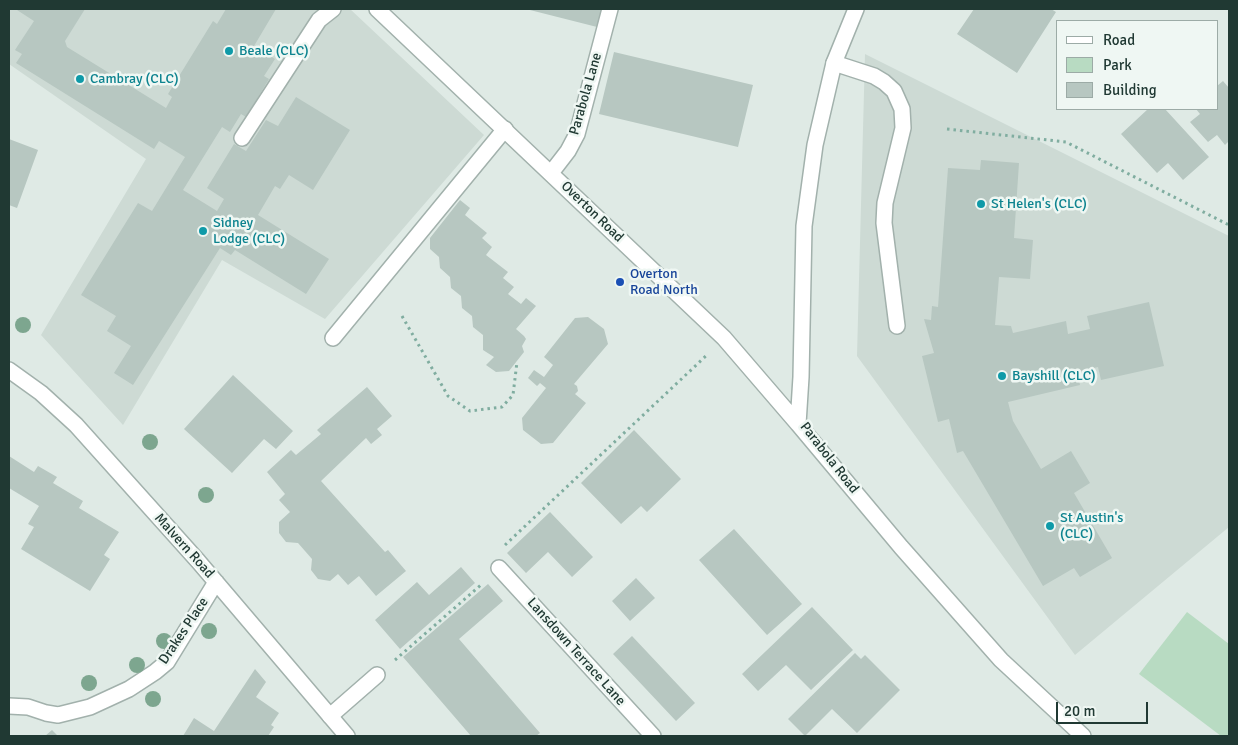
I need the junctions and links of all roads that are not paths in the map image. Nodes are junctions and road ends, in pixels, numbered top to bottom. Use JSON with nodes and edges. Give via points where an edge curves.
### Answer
{"nodes":[{"id":1,"x":333,"y":9,"type":"edge"},
{"id":2,"x":610,"y":9,"type":"edge"},
{"id":3,"x":856,"y":9,"type":"edge"},
{"id":4,"x":383,"y":11,"type":"edge"},
{"id":5,"x":834,"y":64,"type":"junction"},
{"id":6,"x":505,"y":129,"type":"junction"},
{"id":7,"x":242,"y":138,"type":"dead end"},
{"id":8,"x":551,"y":173,"type":"junction"},
{"id":9,"x":897,"y":326,"type":"dead end"},
{"id":10,"x":334,"y":338,"type":"dead end"},
{"id":11,"x":9,"y":370,"type":"edge"},
{"id":12,"x":798,"y":424,"type":"junction"},
{"id":13,"x":500,"y":568,"type":"road end"},
{"id":14,"x":216,"y":582,"type":"junction"},
{"id":15,"x":378,"y":675,"type":"road end"},
{"id":16,"x":9,"y":706,"type":"edge"},
{"id":17,"x":330,"y":716,"type":"junction"},
{"id":18,"x":347,"y":736,"type":"edge"},
{"id":19,"x":653,"y":736,"type":"edge"},
{"id":20,"x":1083,"y":736,"type":"edge"}],
"edges":[{"from":1,"to":7,"type":"street","via":[[319,20]]},
{"from":2,"to":8,"type":"street","name":"Parabola Lane","via":[[577,134]]},
{"from":3,"to":5,"type":"street","name":"Parabola Road"},
{"from":4,"to":6,"type":"street","name":"Overton Road"},
{"from":5,"to":9,"type":"street","via":[[884,82],[894,91],[902,109],[903,128],[885,203],[884,223]]},
{"from":5,"to":12,"type":"street","name":"Parabola Road","via":[[815,145],[804,226]]},
{"from":6,"to":8,"type":"street","name":"Overton Road"},
{"from":6,"to":10,"type":"street"},
{"from":8,"to":12,"type":"street","name":"Overton Road","via":[[724,338]]},
{"from":11,"to":14,"type":"street","name":"Malvern Road","via":[[41,393],[76,426]]},
{"from":12,"to":20,"type":"street","name":"Parabola Road","via":[[1001,660]]},
{"from":13,"to":19,"type":"street","name":"Lansdown Terrace Lane"},
{"from":14,"to":16,"type":"street","name":"Drakes Place","via":[[167,662],[129,689],[90,707],[58,715]]},
{"from":14,"to":17,"type":"street","name":"Malvern Road"},
{"from":15,"to":17,"type":"street"},
{"from":17,"to":18,"type":"street","name":"Malvern Road"}]}
